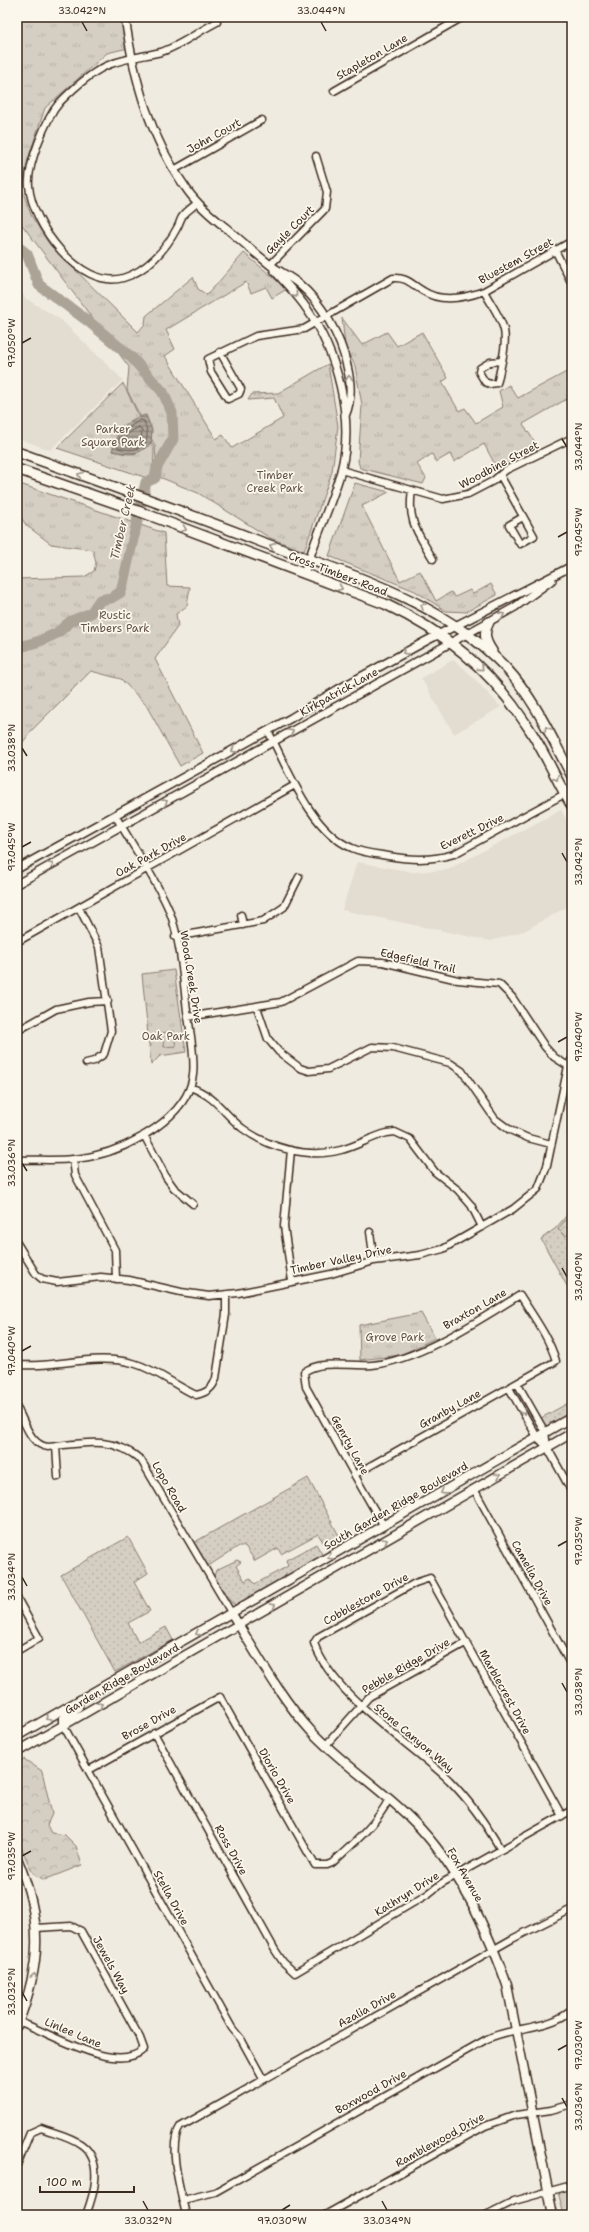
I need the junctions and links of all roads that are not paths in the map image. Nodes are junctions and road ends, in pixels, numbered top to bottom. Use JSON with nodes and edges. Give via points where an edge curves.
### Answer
{"nodes":[{"id":1,"x":125,"y":17,"type":"edge"},
{"id":2,"x":463,"y":17,"type":"edge"},
{"id":3,"x":217,"y":22,"type":"dead end"},
{"id":4,"x":133,"y":58,"type":"junction"},
{"id":5,"x":334,"y":91,"type":"dead end"},
{"id":6,"x":262,"y":120,"type":"dead end"},
{"id":7,"x":316,"y":156,"type":"dead end"},
{"id":8,"x":174,"y":170,"type":"junction"},
{"id":9,"x":197,"y":203,"type":"junction"},
{"id":10,"x":572,"y":241,"type":"edge"},
{"id":11,"x":555,"y":250,"type":"junction"},
{"id":12,"x":270,"y":265,"type":"junction"},
{"id":13,"x":572,"y":284,"type":"edge"},
{"id":14,"x":484,"y":291,"type":"junction"},
{"id":15,"x":325,"y":316,"type":"junction"},
{"id":16,"x":315,"y":322,"type":"junction"},
{"id":17,"x":220,"y":352,"type":"junction"},
{"id":18,"x":502,"y":361,"type":"dead end"},
{"id":19,"x":345,"y":416,"type":"junction"},
{"id":20,"x":572,"y":438,"type":"edge"},
{"id":21,"x":17,"y":452,"type":"edge"},
{"id":22,"x":17,"y":469,"type":"edge"},
{"id":23,"x":341,"y":470,"type":"junction"},
{"id":24,"x":500,"y":475,"type":"junction"},
{"id":25,"x":412,"y":490,"type":"junction"},
{"id":26,"x":523,"y":517,"type":"junction"},
{"id":27,"x":309,"y":558,"type":"junction"},
{"id":28,"x":433,"y":559,"type":"dead end"},
{"id":29,"x":572,"y":566,"type":"edge"},
{"id":30,"x":564,"y":571,"type":"junction"},
{"id":31,"x":304,"y":574,"type":"junction"},
{"id":32,"x":489,"y":622,"type":"junction"},
{"id":33,"x":457,"y":627,"type":"junction"},
{"id":34,"x":439,"y":634,"type":"junction"},
{"id":35,"x":468,"y":634,"type":"junction"},
{"id":36,"x":452,"y":642,"type":"junction"},
{"id":37,"x":497,"y":659,"type":"junction"},
{"id":38,"x":337,"y":690,"type":"junction"},
{"id":39,"x":342,"y":703,"type":"junction"},
{"id":40,"x":268,"y":731,"type":"junction"},
{"id":41,"x":274,"y":742,"type":"junction"},
{"id":42,"x":554,"y":742,"type":"junction"},
{"id":43,"x":540,"y":749,"type":"junction"},
{"id":44,"x":572,"y":776,"type":"edge"},
{"id":45,"x":295,"y":785,"type":"junction"},
{"id":46,"x":568,"y":792,"type":"edge"},
{"id":47,"x":572,"y":806,"type":"edge"},
{"id":48,"x":115,"y":815,"type":"junction"},
{"id":49,"x":121,"y":826,"type":"junction"},
{"id":50,"x":17,"y":869,"type":"edge"},
{"id":51,"x":146,"y":869,"type":"junction"},
{"id":52,"x":299,"y":878,"type":"dead end"},
{"id":53,"x":17,"y":884,"type":"edge"},
{"id":54,"x":79,"y":908,"type":"junction"},
{"id":55,"x":241,"y":915,"type":"dead end"},
{"id":56,"x":243,"y":925,"type":"junction"},
{"id":57,"x":175,"y":937,"type":"junction"},
{"id":58,"x":17,"y":942,"type":"edge"},
{"id":59,"x":108,"y":1001,"type":"junction"},
{"id":60,"x":257,"y":1007,"type":"junction"},
{"id":61,"x":188,"y":1017,"type":"junction"},
{"id":62,"x":17,"y":1032,"type":"edge"},
{"id":63,"x":572,"y":1059,"type":"edge"},
{"id":64,"x":86,"y":1063,"type":"dead end"},
{"id":65,"x":568,"y":1066,"type":"junction"},
{"id":66,"x":190,"y":1087,"type":"junction"},
{"id":67,"x":144,"y":1135,"type":"junction"},
{"id":68,"x":551,"y":1144,"type":"junction"},
{"id":69,"x":292,"y":1150,"type":"junction"},
{"id":70,"x":73,"y":1159,"type":"junction"},
{"id":71,"x":17,"y":1160,"type":"edge"},
{"id":72,"x":193,"y":1204,"type":"dead end"},
{"id":73,"x":482,"y":1227,"type":"junction"},
{"id":74,"x":370,"y":1232,"type":"dead end"},
{"id":75,"x":17,"y":1243,"type":"edge"},
{"id":76,"x":374,"y":1261,"type":"junction"},
{"id":77,"x":116,"y":1279,"type":"junction"},
{"id":78,"x":292,"y":1281,"type":"junction"},
{"id":79,"x":226,"y":1295,"type":"junction"},
{"id":80,"x":520,"y":1295,"type":"joint"},
{"id":81,"x":17,"y":1365,"type":"edge"},
{"id":82,"x":304,"y":1372,"type":"joint"},
{"id":83,"x":517,"y":1383,"type":"junction"},
{"id":84,"x":508,"y":1388,"type":"junction"},
{"id":85,"x":17,"y":1408,"type":"edge"},
{"id":86,"x":572,"y":1417,"type":"edge"},
{"id":87,"x":545,"y":1432,"type":"junction"},
{"id":88,"x":572,"y":1433,"type":"edge"},
{"id":89,"x":537,"y":1437,"type":"junction"},
{"id":90,"x":56,"y":1446,"type":"junction"},
{"id":91,"x":547,"y":1447,"type":"junction"},
{"id":92,"x":354,"y":1475,"type":"junction"},
{"id":93,"x":58,"y":1477,"type":"dead end"},
{"id":94,"x":474,"y":1489,"type":"junction"},
{"id":95,"x":572,"y":1492,"type":"edge"},
{"id":96,"x":384,"y":1526,"type":"junction"},
{"id":97,"x":430,"y":1578,"type":"joint"},
{"id":98,"x":17,"y":1598,"type":"edge"},
{"id":99,"x":232,"y":1614,"type":"junction"},
{"id":100,"x":239,"y":1625,"type":"junction"},
{"id":101,"x":467,"y":1642,"type":"junction"},
{"id":102,"x":314,"y":1643,"type":"joint"},
{"id":103,"x":17,"y":1651,"type":"edge"},
{"id":104,"x":572,"y":1666,"type":"edge"},
{"id":105,"x":102,"y":1687,"type":"junction"},
{"id":106,"x":220,"y":1697,"type":"joint"},
{"id":107,"x":360,"y":1705,"type":"junction"},
{"id":108,"x":63,"y":1725,"type":"junction"},
{"id":109,"x":154,"y":1733,"type":"junction"},
{"id":110,"x":17,"y":1736,"type":"edge"},
{"id":111,"x":325,"y":1746,"type":"junction"},
{"id":112,"x":17,"y":1752,"type":"edge"},
{"id":113,"x":89,"y":1770,"type":"junction"},
{"id":114,"x":389,"y":1799,"type":"junction"},
{"id":115,"x":572,"y":1810,"type":"edge"},
{"id":116,"x":562,"y":1816,"type":"junction"},
{"id":117,"x":501,"y":1850,"type":"junction"},
{"id":118,"x":17,"y":1858,"type":"edge"},
{"id":119,"x":456,"y":1876,"type":"junction"},
{"id":120,"x":572,"y":1909,"type":"edge"},
{"id":121,"x":36,"y":1928,"type":"junction"},
{"id":122,"x":17,"y":1929,"type":"edge"},
{"id":123,"x":17,"y":1944,"type":"edge"},
{"id":124,"x":493,"y":1950,"type":"junction"},
{"id":125,"x":295,"y":1973,"type":"joint"},
{"id":126,"x":572,"y":2010,"type":"edge"},
{"id":127,"x":18,"y":2023,"type":"edge"},
{"id":128,"x":516,"y":2029,"type":"junction"},
{"id":129,"x":144,"y":2049,"type":"joint"},
{"id":130,"x":263,"y":2079,"type":"junction"},
{"id":131,"x":572,"y":2104,"type":"edge"},
{"id":132,"x":532,"y":2113,"type":"junction"},
{"id":133,"x":17,"y":2165,"type":"edge"},
{"id":134,"x":572,"y":2185,"type":"edge"},
{"id":135,"x":547,"y":2191,"type":"junction"},
{"id":136,"x":183,"y":2200,"type":"junction"},
{"id":137,"x":86,"y":2215,"type":"edge"},
{"id":138,"x":186,"y":2215,"type":"edge"},
{"id":139,"x":326,"y":2215,"type":"edge"},
{"id":140,"x":486,"y":2215,"type":"edge"},
{"id":141,"x":553,"y":2215,"type":"edge"}],
"edges":[{"from":1,"to":4,"type":"street"},
{"from":2,"to":5,"type":"street","name":"Stapleton Lane"},
{"from":3,"to":4,"type":"street","via":[[162,51]]},
{"from":4,"to":8,"type":"street","via":[[145,109]]},
{"from":4,"to":9,"type":"street","via":[[109,64],[94,73],[59,103],[45,126],[32,163],[28,184],[31,204],[56,245],[85,272],[107,281],[137,272],[162,252],[178,228],[182,216]]},
{"from":6,"to":8,"type":"street","name":"John Court"},
{"from":7,"to":12,"type":"street","name":"Gayle Court","via":[[327,192],[325,209]]},
{"from":8,"to":9,"type":"street"},
{"from":9,"to":12,"type":"street"},
{"from":10,"to":11,"type":"street","name":"Bluestem Street"},
{"from":11,"to":13,"type":"street"},
{"from":11,"to":14,"type":"street","name":"Bluestem Street"},
{"from":12,"to":15,"type":"street","via":[[307,291]]},
{"from":12,"to":16,"type":"street","one_way":true,"via":[[305,305]]},
{"from":14,"to":15,"type":"street","name":"Bluestem Street","via":[[464,297],[437,297],[423,292],[408,279],[388,280]]},
{"from":14,"to":18,"type":"street","via":[[504,330]]},
{"from":15,"to":16,"type":"street"},
{"from":19,"to":15,"type":"street","one_way":true,"via":[[350,405],[348,371],[343,348]]},
{"from":16,"to":17,"type":"street","via":[[304,329],[249,338]]},
{"from":16,"to":19,"type":"street","via":[[335,362]]},
{"from":17,"to":17,"type":"street","via":[[208,359],[211,372],[228,398],[239,394],[241,389]]},
{"from":19,"to":23,"type":"street","via":[[348,424]]},
{"from":20,"to":24,"type":"street","name":"Woodbine Street"},
{"from":27,"to":21,"type":"main road","name":"Cross Timbers Road","one_way":true},
{"from":22,"to":31,"type":"main road","name":"Cross Timbers Road","one_way":true},
{"from":23,"to":25,"type":"street","name":"Woodbine Street"},
{"from":23,"to":27,"type":"street"},
{"from":24,"to":25,"type":"street","name":"Woodbine Street","via":[[460,497],[443,499]]},
{"from":24,"to":26,"type":"street"},
{"from":25,"to":28,"type":"street","via":[[409,508],[412,518]]},
{"from":26,"to":26,"type":"street","via":[[534,536],[520,544],[509,525]]},
{"from":27,"to":31,"type":"street"},
{"from":33,"to":27,"type":"main road","name":"Cross Timbers Road","one_way":true,"via":[[388,589]]},
{"from":29,"to":30,"type":"street","name":"Kirkpatrick Lane"},
{"from":32,"to":30,"type":"street","name":"Kirkpatrick Lane","one_way":true,"via":[[515,607]]},
{"from":30,"to":33,"type":"street","name":"Kirkpatrick Lane"},
{"from":31,"to":34,"type":"main road","name":"Cross Timbers Road","one_way":true,"via":[[386,604]]},
{"from":32,"to":35,"type":"street","name":"Kirkpatrick Lane"},
{"from":32,"to":37,"type":"main road","via":[[485,629],[485,637]]},
{"from":33,"to":34,"type":"street","name":"Kirkpatrick Lane"},
{"from":33,"to":35,"type":"main road","name":"Cross Timbers Road"},
{"from":34,"to":36,"type":"main road","name":"Cross Timbers Road"},
{"from":34,"to":38,"type":"street","name":"Kirkpatrick Lane","one_way":true},
{"from":35,"to":36,"type":"street","name":"Kirkpatrick Lane"},
{"from":35,"to":37,"type":"main road","name":"Cross Timbers Road"},
{"from":36,"to":39,"type":"street","name":"Kirkpatrick Lane"},
{"from":36,"to":43,"type":"main road","name":"Cross Timbers Road","one_way":true,"via":[[483,669],[512,704]]},
{"from":42,"to":37,"type":"main road","name":"Cross Timbers Road","one_way":true,"via":[[526,693]]},
{"from":38,"to":39,"type":"street"},
{"from":38,"to":40,"type":"street","name":"Kirkpatrick Lane"},
{"from":41,"to":39,"type":"street","name":"Kirkpatrick Lane","one_way":true},
{"from":40,"to":41,"type":"street","name":"Everett Drive"},
{"from":40,"to":48,"type":"street","name":"Kirkpatrick Lane","one_way":true},
{"from":41,"to":45,"type":"street","name":"Everett Drive"},
{"from":49,"to":41,"type":"street","name":"Kirkpatrick Lane","one_way":true},
{"from":42,"to":43,"type":"main road"},
{"from":42,"to":44,"type":"main road","name":"Cross Timbers Road"},
{"from":43,"to":46,"type":"main road","name":"Cross Timbers Road","one_way":true},
{"from":45,"to":46,"type":"street","name":"Everett Drive","via":[[326,829],[351,848],[367,853],[419,860],[438,859],[454,854]]},
{"from":45,"to":51,"type":"street","name":"Oak Park Drive"},
{"from":46,"to":47,"type":"main road","name":"Cross Timbers Road"},
{"from":48,"to":49,"type":"street"},
{"from":48,"to":50,"type":"street","name":"Kirkpatrick Lane"},
{"from":49,"to":51,"type":"street","name":"Wood Creek Drive"},
{"from":53,"to":49,"type":"street","name":"Kirkpatrick Lane","one_way":true},
{"from":51,"to":54,"type":"street","name":"Oak Park Drive"},
{"from":51,"to":57,"type":"street","name":"Wood Creek Drive","via":[[169,910]]},
{"from":52,"to":56,"type":"street","via":[[284,907],[263,921]]},
{"from":54,"to":58,"type":"street","name":"Oak Park Drive"},
{"from":54,"to":59,"type":"street","via":[[99,947]]},
{"from":55,"to":56,"type":"street"},
{"from":56,"to":57,"type":"street"},
{"from":57,"to":61,"type":"street","name":"Wood Creek Drive"},
{"from":59,"to":62,"type":"street","via":[[88,1002],[56,1009]]},
{"from":59,"to":64,"type":"street","via":[[111,1031],[108,1048],[94,1062]]},
{"from":60,"to":61,"type":"street","name":"Edgefield Trail"},
{"from":60,"to":65,"type":"street","name":"Edgefield Trail","via":[[281,1002],[352,964],[365,960],[458,980],[499,984],[512,997],[545,1047]]},
{"from":60,"to":68,"type":"street","via":[[268,1039],[279,1052],[300,1068],[309,1071],[328,1069],[372,1047],[393,1048],[450,1063],[462,1071],[495,1119],[510,1130]]},
{"from":61,"to":66,"type":"street","name":"Wood Creek Drive","via":[[193,1067]]},
{"from":63,"to":65,"type":"street","name":"Timber Valley Drive"},
{"from":65,"to":68,"type":"street","name":"Timber Valley Drive"},
{"from":66,"to":67,"type":"street","name":"Wood Creek Drive","via":[[180,1107]]},
{"from":66,"to":69,"type":"street","via":[[204,1092],[216,1101],[243,1128],[271,1144]]},
{"from":67,"to":70,"type":"street","name":"Wood Creek Drive","via":[[111,1151]]},
{"from":67,"to":72,"type":"street","via":[[166,1177],[174,1188]]},
{"from":68,"to":73,"type":"street","name":"Timber Valley Drive","via":[[545,1174],[538,1189],[513,1209]]},
{"from":69,"to":73,"type":"street","via":[[308,1153],[332,1152],[380,1134],[395,1132],[410,1139],[435,1172],[458,1190]]},
{"from":69,"to":78,"type":"street","via":[[284,1226]]},
{"from":70,"to":71,"type":"street","name":"Wood Creek Drive"},
{"from":70,"to":77,"type":"street","via":[[75,1175],[115,1250]]},
{"from":73,"to":76,"type":"street","name":"Timber Valley Drive","via":[[443,1248],[420,1255]]},
{"from":74,"to":76,"type":"street"},
{"from":75,"to":77,"type":"street","name":"Timber Valley Drive","via":[[36,1274],[42,1279],[57,1282],[101,1277]]},
{"from":76,"to":78,"type":"street","name":"Timber Valley Drive","via":[[331,1274]]},
{"from":77,"to":79,"type":"street","name":"Timber Valley Drive","via":[[180,1292],[209,1296]]},
{"from":78,"to":79,"type":"street","name":"Timber Valley Drive"},
{"from":79,"to":81,"type":"street","via":[[226,1314],[215,1384],[205,1393],[196,1395],[158,1373],[134,1363],[118,1360]]},
{"from":80,"to":82,"type":"street","name":"Braxton Lane","via":[[428,1348],[401,1359],[371,1365],[311,1367]]},
{"from":80,"to":83,"type":"street","name":"Granby Lane","via":[[546,1337],[556,1361]]},
{"from":82,"to":92,"type":"street","name":"Genrty Lane","via":[[306,1386]]},
{"from":83,"to":84,"type":"street","name":"Granby Lane"},
{"from":83,"to":87,"type":"street"},
{"from":84,"to":89,"type":"street","one_way":true},
{"from":84,"to":92,"type":"street","name":"Granby Lane"},
{"from":85,"to":90,"type":"street","name":"Lopo Road","via":[[39,1446]]},
{"from":86,"to":87,"type":"main road","name":"South Garden Ridge Boulevard"},
{"from":87,"to":89,"type":"main road","name":"South Garden Ridge Boulevard"},
{"from":87,"to":91,"type":"street"},
{"from":88,"to":91,"type":"main road"},
{"from":89,"to":91,"type":"street"},
{"from":89,"to":96,"type":"main road","name":"South Garden Ridge Boulevard","one_way":true},
{"from":90,"to":93,"type":"street"},
{"from":90,"to":99,"type":"street","name":"Lopo Road","via":[[99,1442],[114,1444],[126,1448],[141,1460]]},
{"from":94,"to":91,"type":"main road","one_way":true},
{"from":91,"to":95,"type":"street"},
{"from":92,"to":96,"type":"street","name":"Genrty Lane"},
{"from":100,"to":94,"type":"main road","one_way":true},
{"from":94,"to":104,"type":"street","name":"Camelia Drive"},
{"from":96,"to":99,"type":"main road","name":"South Garden Ridge Boulevard","one_way":true},
{"from":97,"to":101,"type":"street","name":"Marblecrest Drive"},
{"from":97,"to":102,"type":"street","name":"Cobblestone Drive","via":[[415,1583],[332,1629],[318,1637]]},
{"from":98,"to":103,"type":"street","via":[[39,1638]]},
{"from":99,"to":100,"type":"main road","name":"Fox Avenue"},
{"from":99,"to":105,"type":"main road","name":"Garden Ridge Boulevard","one_way":true},
{"from":108,"to":100,"type":"main road","name":"Garden Ridge Boulevard","one_way":true},
{"from":100,"to":111,"type":"main road","name":"Fox Avenue","via":[[291,1707]]},
{"from":101,"to":107,"type":"street","name":"Pebble Ridge Drive","via":[[380,1690]]},
{"from":101,"to":116,"type":"street","name":"Marblecrest Drive"},
{"from":102,"to":107,"type":"street","name":"Stone Canyon Way","via":[[326,1666]]},
{"from":105,"to":108,"type":"main road","via":[[63,1719]]},
{"from":105,"to":110,"type":"main road","name":"Garden Ridge Boulevard","one_way":true},
{"from":106,"to":109,"type":"street","name":"Brose Drive"},
{"from":106,"to":114,"type":"street","name":"Diorio Drive","via":[[315,1865],[332,1863],[367,1832],[379,1818]]},
{"from":107,"to":111,"type":"street","name":"Pebble Ridge Drive"},
{"from":107,"to":117,"type":"street","name":"Stone Canyon Way","via":[[449,1780],[484,1820]]},
{"from":108,"to":112,"type":"main road","name":"Garden Ridge Boulevard"},
{"from":108,"to":113,"type":"street","name":"Stella Drive"},
{"from":109,"to":113,"type":"street","name":"Brose Drive"},
{"from":109,"to":125,"type":"street","name":"Ross Drive","via":[[275,1950]]},
{"from":111,"to":114,"type":"main road","name":"Fox Avenue"},
{"from":113,"to":130,"type":"street","name":"Stella Drive"},
{"from":114,"to":119,"type":"main road","name":"Fox Avenue","via":[[429,1838]]},
{"from":115,"to":116,"type":"street","name":"Kathryn Drive"},
{"from":116,"to":117,"type":"street","name":"Kathryn Drive"},
{"from":117,"to":119,"type":"street","name":"Kathryn Drive"},
{"from":118,"to":121,"type":"main road","via":[[30,1893]]},
{"from":119,"to":124,"type":"main road","name":"Fox Avenue"},
{"from":119,"to":125,"type":"street","name":"Kathryn Drive"},
{"from":120,"to":124,"type":"street","name":"Azalia Drive"},
{"from":127,"to":121,"type":"main road","one_way":true,"via":[[27,2002],[35,1971]]},
{"from":121,"to":129,"type":"street","name":"Jewels Way","via":[[71,1926],[81,1931]]},
{"from":122,"to":123,"type":"main road"},
{"from":124,"to":128,"type":"main road","name":"Fox Avenue","via":[[506,1985]]},
{"from":124,"to":130,"type":"street","name":"Azalia Drive"},
{"from":126,"to":128,"type":"street","name":"Boxwood Drive","via":[[550,2023]]},
{"from":127,"to":129,"type":"street","name":"Linlee Lane","via":[[102,2056],[127,2057],[139,2054]]},
{"from":128,"to":132,"type":"main road","name":"Fox Avenue"},
{"from":128,"to":136,"type":"street","name":"Boxwood Drive","via":[[487,2039],[215,2192]]},
{"from":130,"to":136,"type":"street","name":"Azalia Drive","via":[[190,2120],[176,2133],[176,2160]]},
{"from":131,"to":132,"type":"street","name":"Ramblewood Drive"},
{"from":132,"to":135,"type":"main road","name":"Fox Avenue"},
{"from":132,"to":139,"type":"street","name":"Ramblewood Drive","via":[[500,2119],[485,2126]]},
{"from":133,"to":137,"type":"street","via":[[30,2132],[41,2128],[81,2144],[91,2158],[96,2177],[94,2195]]},
{"from":134,"to":135,"type":"street"},
{"from":135,"to":140,"type":"street","via":[[514,2201]]},
{"from":135,"to":141,"type":"main road","name":"Fox Avenue"},
{"from":136,"to":138,"type":"street"}]}
